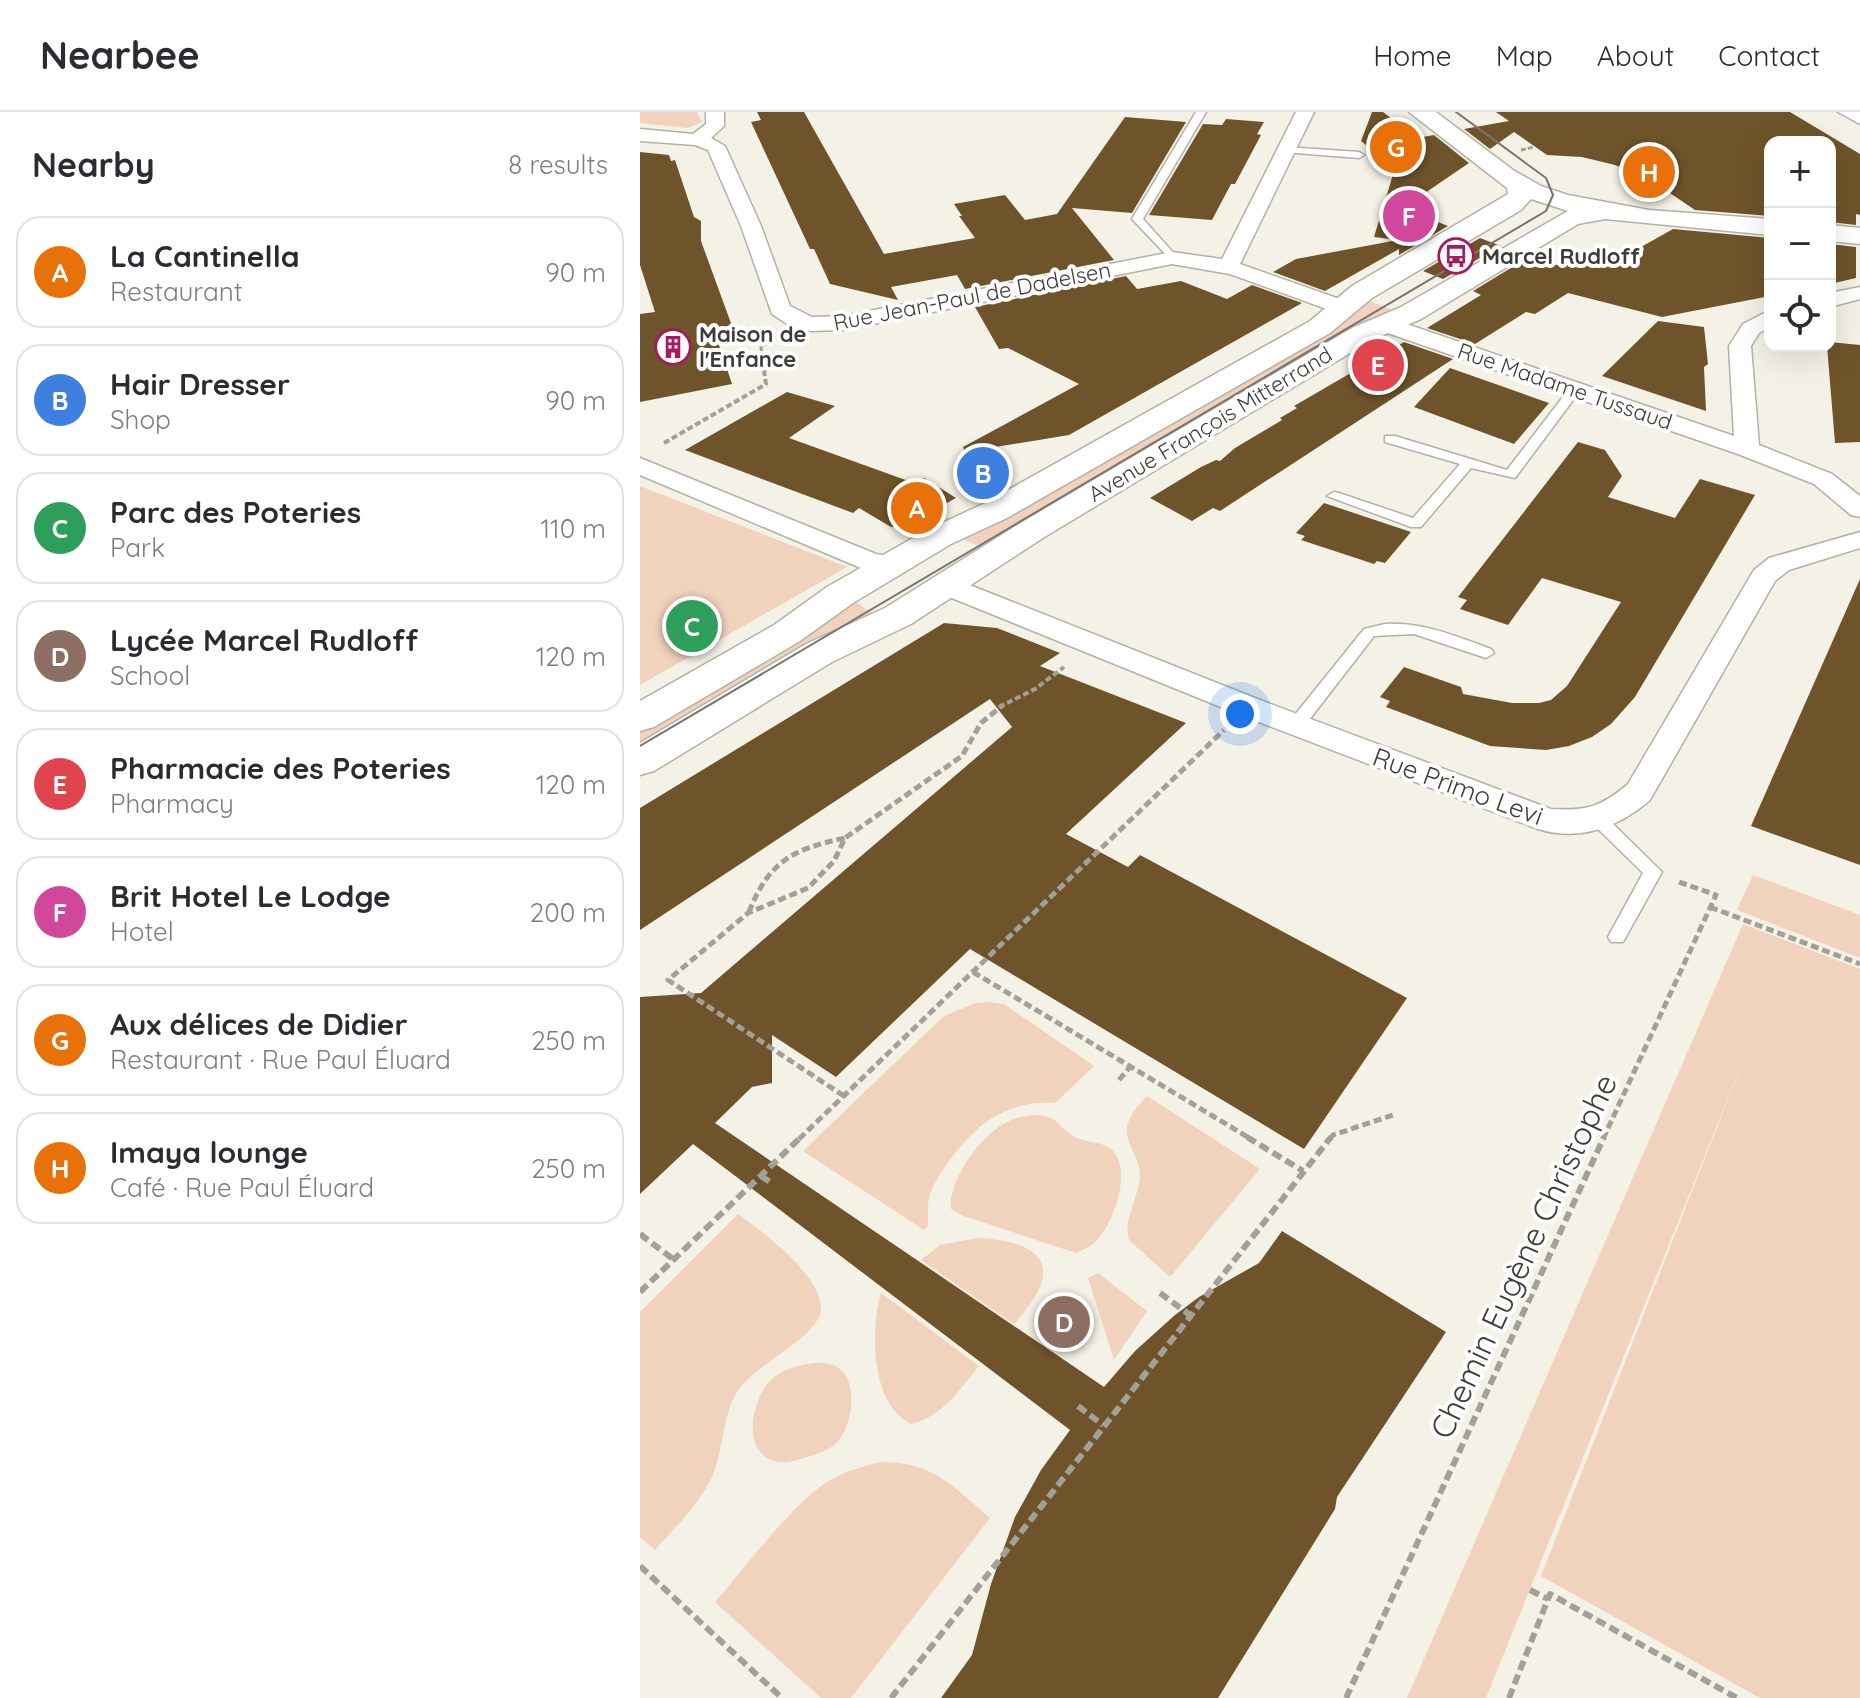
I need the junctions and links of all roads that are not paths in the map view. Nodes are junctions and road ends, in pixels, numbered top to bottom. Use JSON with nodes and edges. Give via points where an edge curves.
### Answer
{"nodes":[{"id":1,"x":1201,"y":112,"type":"edge"},
{"id":2,"x":1305,"y":112,"type":"edge"},
{"id":3,"x":1421,"y":112,"type":"edge"},
{"id":4,"x":1847,"y":112,"type":"edge"},
{"id":5,"x":720,"y":113,"type":"edge"},
{"id":6,"x":1860,"y":119,"type":"edge"},
{"id":7,"x":640,"y":135,"type":"edge"},
{"id":8,"x":697,"y":140,"type":"junction"},
{"id":9,"x":1286,"y":150,"type":"junction"},
{"id":10,"x":1359,"y":155,"type":"dead end"},
{"id":11,"x":1519,"y":184,"type":"junction"},
{"id":12,"x":1607,"y":211,"type":"junction"},
{"id":13,"x":1764,"y":226,"type":"edge"},
{"id":14,"x":1836,"y":234,"type":"edge"},
{"id":15,"x":1860,"y":236,"type":"edge"},
{"id":16,"x":1172,"y":258,"type":"junction"},
{"id":17,"x":1228,"y":268,"type":"junction"},
{"id":18,"x":1860,"y":293,"type":"edge"},
{"id":19,"x":1836,"y":299,"type":"edge"},
{"id":20,"x":1343,"y":308,"type":"junction"},
{"id":21,"x":1764,"y":321,"type":"edge"},
{"id":22,"x":1384,"y":324,"type":"junction"},
{"id":23,"x":1576,"y":388,"type":"junction"},
{"id":24,"x":1390,"y":439,"type":"dead end"},
{"id":25,"x":1747,"y":449,"type":"junction"},
{"id":26,"x":646,"y":458,"type":"edge"},
{"id":27,"x":1468,"y":463,"type":"junction"},
{"id":28,"x":1334,"y":496,"type":"dead end"},
{"id":29,"x":1860,"y":509,"type":"edge"},
{"id":30,"x":1860,"y":540,"type":"edge"},
{"id":31,"x":893,"y":564,"type":"junction"},
{"id":32,"x":947,"y":586,"type":"junction"},
{"id":33,"x":1486,"y":653,"type":"dead end"},
{"id":34,"x":640,"y":718,"type":"edge"},
{"id":35,"x":1296,"y":725,"type":"junction"},
{"id":36,"x":640,"y":761,"type":"edge"},
{"id":37,"x":1598,"y":819,"type":"junction"},
{"id":38,"x":1617,"y":937,"type":"dead end"}],
"edges":[{"from":1,"to":16,"type":"lane","via":[[1137,219]]},
{"from":2,"to":9,"type":"street"},
{"from":3,"to":11,"type":"street"},
{"from":4,"to":6,"type":"street"},
{"from":5,"to":8,"type":"street","via":[[715,126]]},
{"from":7,"to":8,"type":"street"},
{"from":8,"to":16,"type":"street","name":"Rue Jean-Paul de Dadelsen","via":[[716,146],[780,309],[811,324],[843,323]]},
{"from":9,"to":10,"type":"lane"},
{"from":9,"to":17,"type":"street"},
{"from":11,"to":12,"type":"street"},
{"from":11,"to":20,"type":"street","name":"Avenue François Mitterrand","via":[[1521,195],[1512,205]]},
{"from":12,"to":13,"type":"street"},
{"from":12,"to":22,"type":"street","name":"Avenue François Mitterrand","via":[[1560,223]]},
{"from":14,"to":15,"type":"street"},
{"from":16,"to":17,"type":"street","name":"Rue Jean-Paul de Dadelsen"},
{"from":17,"to":20,"type":"street","name":"Rue Jean-Paul de Dadelsen"},
{"from":18,"to":19,"type":"street"},
{"from":20,"to":31,"type":"street","name":"Avenue François Mitterrand","via":[[1320,327]]},
{"from":21,"to":25,"type":"street","via":[[1740,346]]},
{"from":22,"to":23,"type":"street","name":"Rue Madame Tussaud"},
{"from":22,"to":32,"type":"street","name":"Avenue François Mitterrand"},
{"from":23,"to":25,"type":"street","name":"Rue Madame Tussaud"},
{"from":23,"to":27,"type":"lane","via":[[1510,475]]},
{"from":24,"to":27,"type":"lane"},
{"from":25,"to":29,"type":"street","name":"Rue Madame Tussaud","via":[[1823,479]]},
{"from":26,"to":31,"type":"street","via":[[871,562]]},
{"from":27,"to":28,"type":"lane","via":[[1416,524]]},
{"from":30,"to":37,"type":"street","name":"Rue Primo Levi","via":[[1779,564],[1764,576],[1639,792],[1617,812]]},
{"from":31,"to":32,"type":"street"},
{"from":31,"to":34,"type":"street","name":"Avenue François Mitterrand"},
{"from":32,"to":35,"type":"street","name":"Rue Primo Levi"},
{"from":32,"to":36,"type":"street","name":"Avenue François Mitterrand","via":[[819,653]]},
{"from":33,"to":35,"type":"lane","via":[[1406,626],[1369,632]]},
{"from":35,"to":37,"type":"street","name":"Rue Primo Levi","via":[[1549,821]]},
{"from":37,"to":38,"type":"lane","via":[[1653,872]]}]}
